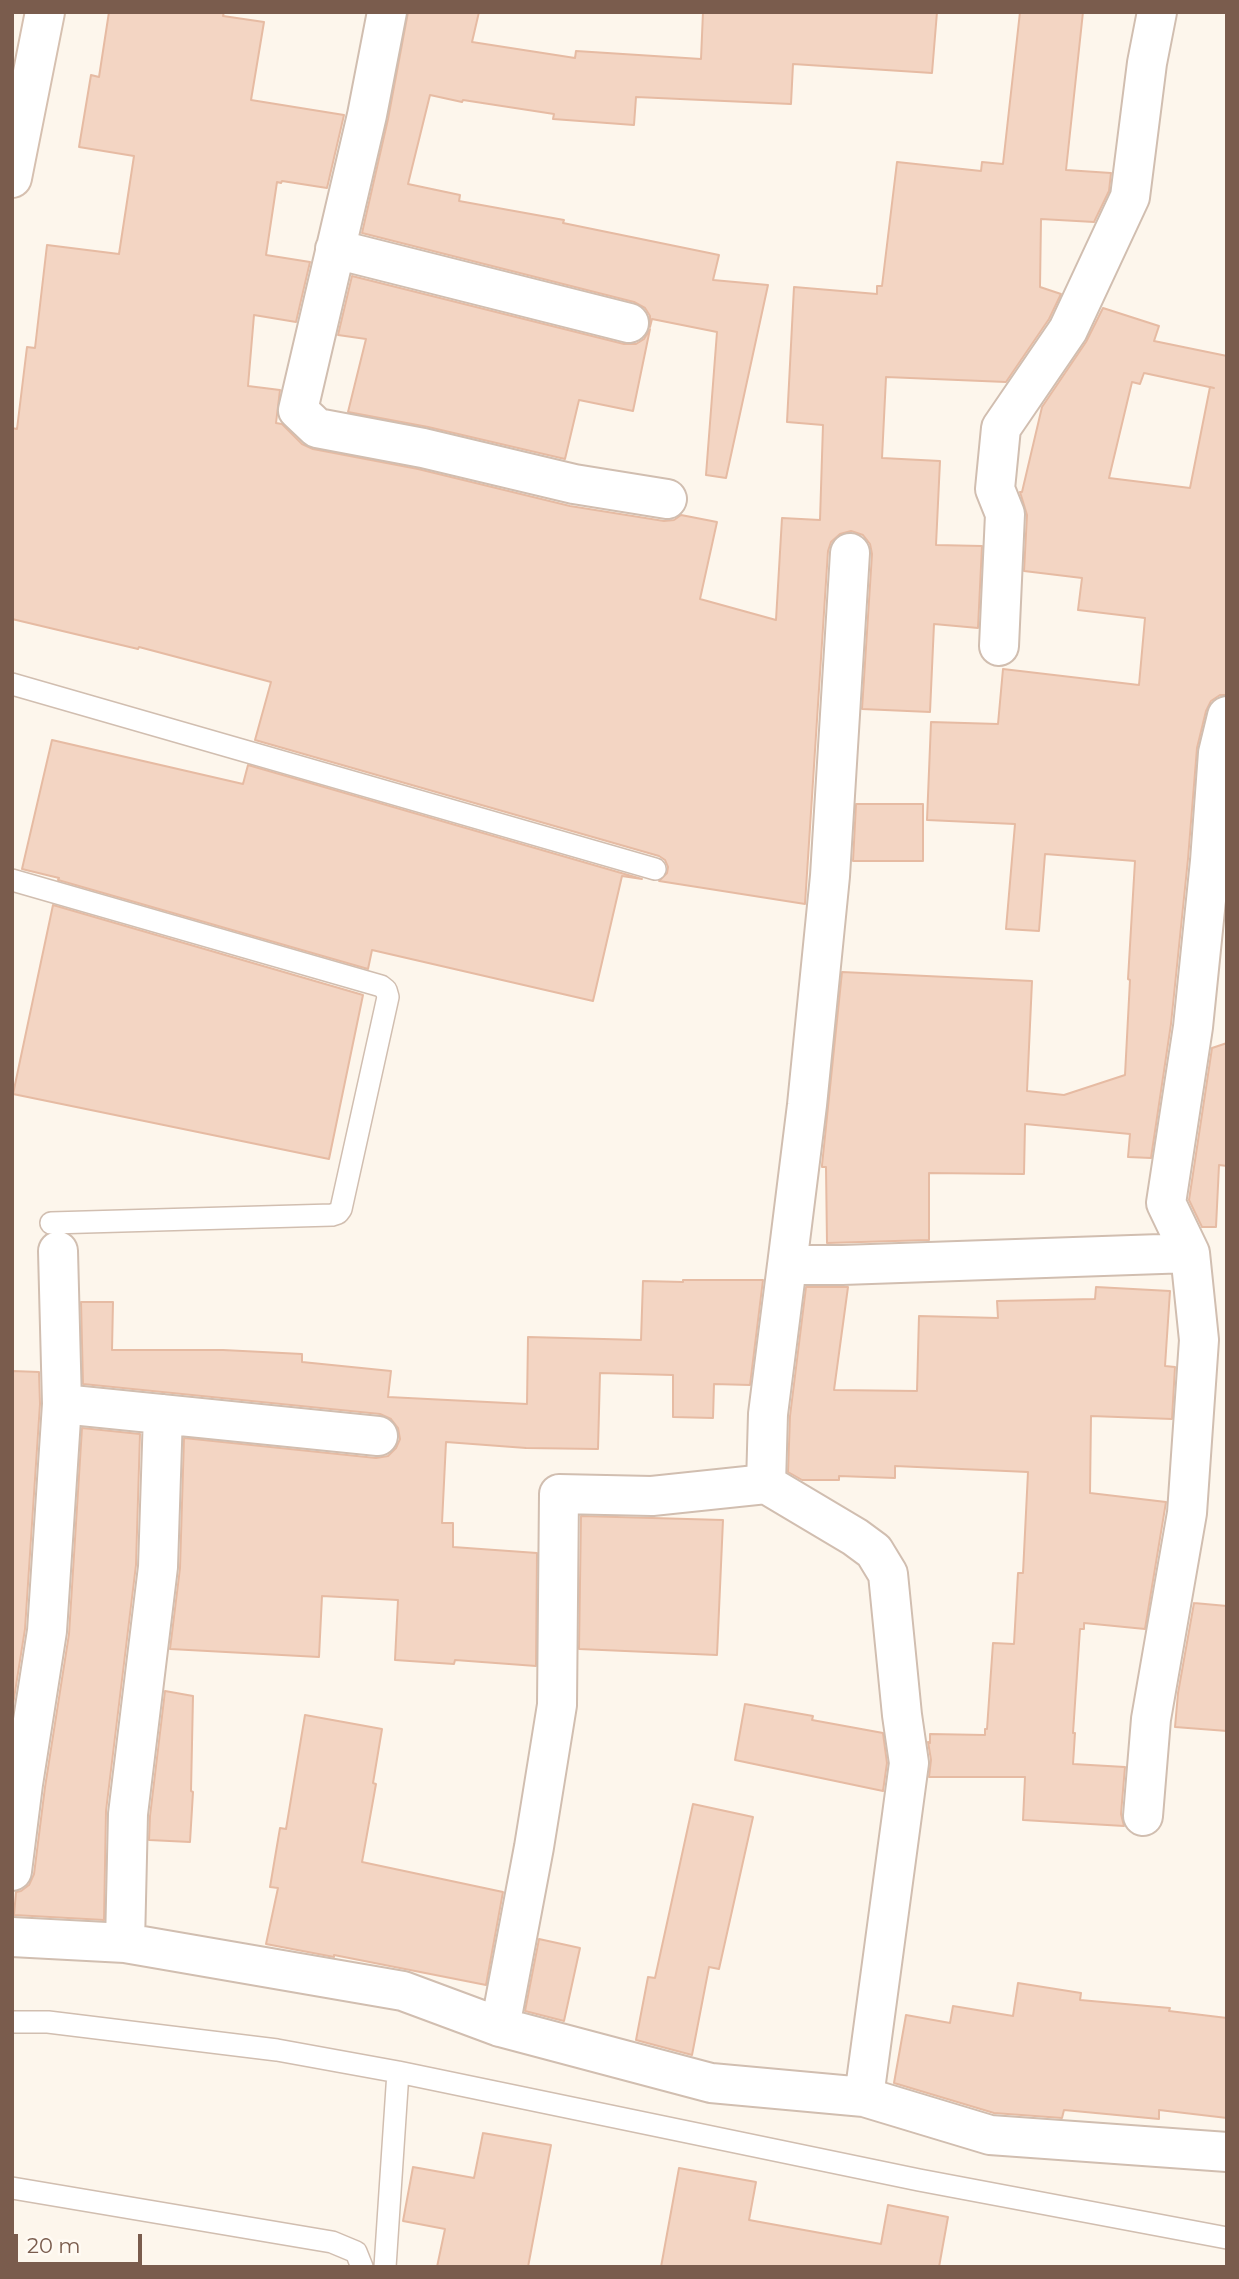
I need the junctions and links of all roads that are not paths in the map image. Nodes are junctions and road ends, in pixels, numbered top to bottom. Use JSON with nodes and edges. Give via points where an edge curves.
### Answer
{"nodes":[{"id":1,"x":45,"y":12,"type":"edge"},
{"id":2,"x":387,"y":12,"type":"edge"},
{"id":3,"x":1157,"y":12,"type":"edge"},
{"id":4,"x":16,"y":136,"type":"edge"},
{"id":5,"x":12,"y":178,"type":"edge"},
{"id":6,"x":335,"y":249,"type":"junction"},
{"id":7,"x":629,"y":323,"type":"dead end"},
{"id":8,"x":667,"y":499,"type":"dead end"},
{"id":9,"x":850,"y":553,"type":"dead end"},
{"id":10,"x":999,"y":646,"type":"dead end"},
{"id":11,"x":12,"y":684,"type":"edge"},
{"id":12,"x":1227,"y":716,"type":"edge"},
{"id":13,"x":655,"y":869,"type":"dead end"},
{"id":14,"x":12,"y":880,"type":"edge"},
{"id":15,"x":55,"y":1237,"type":"joint"},
{"id":16,"x":1190,"y":1253,"type":"junction"},
{"id":17,"x":787,"y":1265,"type":"junction"},
{"id":18,"x":62,"y":1404,"type":"junction"},
{"id":19,"x":163,"y":1414,"type":"junction"},
{"id":20,"x":378,"y":1436,"type":"dead end"},
{"id":21,"x":766,"y":1484,"type":"junction"},
{"id":22,"x":1143,"y":1815,"type":"dead end"},
{"id":23,"x":12,"y":1871,"type":"edge"},
{"id":24,"x":12,"y":1937,"type":"edge"},
{"id":25,"x":125,"y":1943,"type":"junction"},
{"id":26,"x":12,"y":2022,"type":"edge"},
{"id":27,"x":500,"y":2027,"type":"junction"},
{"id":28,"x":398,"y":2072,"type":"junction"},
{"id":29,"x":864,"y":2097,"type":"junction"},
{"id":30,"x":1227,"y":2152,"type":"edge"},
{"id":31,"x":12,"y":2188,"type":"edge"},
{"id":32,"x":1227,"y":2238,"type":"edge"},
{"id":33,"x":362,"y":2267,"type":"edge"},
{"id":34,"x":385,"y":2267,"type":"edge"}],
"edges":[{"from":1,"to":4,"type":"street"},
{"from":2,"to":6,"type":"street"},
{"from":3,"to":10,"type":"street","via":[[1130,197],[1068,330],[1000,428],[995,489],[1005,514]]},
{"from":4,"to":5,"type":"street"},
{"from":6,"to":7,"type":"street"},
{"from":6,"to":8,"type":"street","via":[[298,410],[317,428],[574,484]]},
{"from":9,"to":17,"type":"street","via":[[830,876]]},
{"from":11,"to":13,"type":"lane"},
{"from":12,"to":16,"type":"street","via":[[1217,753],[1193,1027],[1166,1203]]},
{"from":14,"to":15,"type":"lane","via":[[381,986],[387,997],[338,1213]]},
{"from":15,"to":18,"type":"street"},
{"from":16,"to":17,"type":"street"},
{"from":16,"to":22,"type":"street","via":[[1199,1340],[1187,1513],[1151,1720]]},
{"from":17,"to":21,"type":"street","via":[[768,1414]]},
{"from":18,"to":19,"type":"street"},
{"from":18,"to":23,"type":"street","via":[[47,1631]]},
{"from":19,"to":20,"type":"street"},
{"from":19,"to":25,"type":"street","via":[[158,1567],[128,1814]]},
{"from":21,"to":27,"type":"street","via":[[652,1496],[559,1493],[557,1705]]},
{"from":21,"to":29,"type":"street","via":[[874,1551],[888,1574],[909,1763]]},
{"from":24,"to":25,"type":"street"},
{"from":25,"to":27,"type":"street","via":[[403,1991]]},
{"from":26,"to":28,"type":"lane","via":[[48,2022],[277,2050]]},
{"from":27,"to":29,"type":"street","via":[[711,2083]]},
{"from":28,"to":32,"type":"lane","via":[[919,2180]]},
{"from":28,"to":34,"type":"lane"},
{"from":29,"to":30,"type":"street","via":[[990,2135]]},
{"from":31,"to":33,"type":"lane","via":[[332,2242],[356,2252]]}]}
